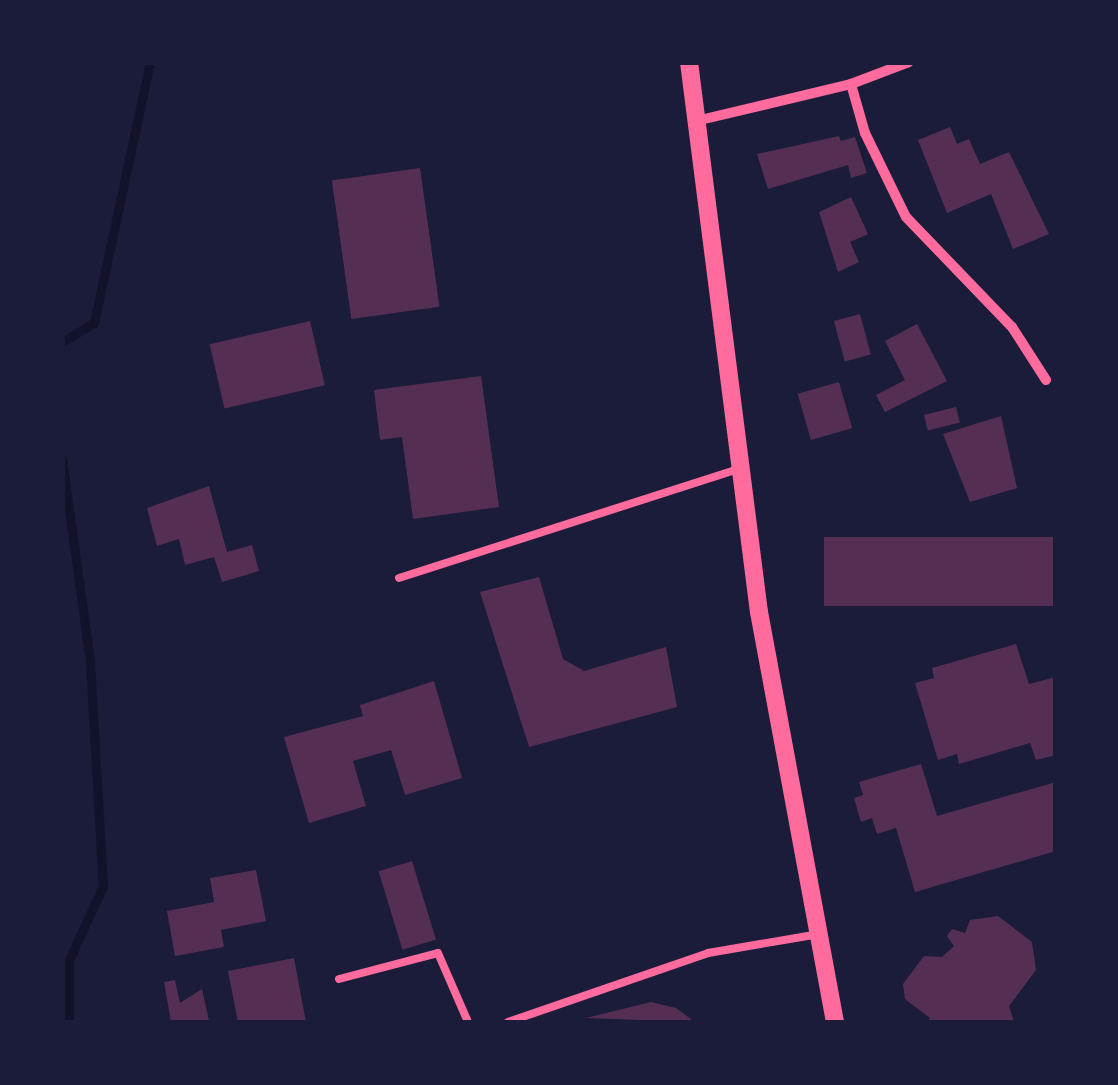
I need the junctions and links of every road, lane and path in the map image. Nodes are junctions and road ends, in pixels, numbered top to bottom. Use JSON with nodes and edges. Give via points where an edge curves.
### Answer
{"nodes":[{"id":1,"x":689,"y":62,"type":"edge"},
{"id":2,"x":909,"y":62,"type":"edge"},
{"id":3,"x":851,"y":84,"type":"junction"},
{"id":4,"x":696,"y":121,"type":"junction"},
{"id":5,"x":1046,"y":380,"type":"dead end"},
{"id":6,"x":741,"y":468,"type":"junction"},
{"id":7,"x":399,"y":578,"type":"dead end"},
{"id":8,"x":819,"y":934,"type":"junction"},
{"id":9,"x":339,"y":979,"type":"dead end"},
{"id":10,"x":468,"y":1022,"type":"edge"},
{"id":11,"x":508,"y":1022,"type":"edge"},
{"id":12,"x":835,"y":1022,"type":"edge"}],
"edges":[{"from":1,"to":4,"type":"street"},
{"from":2,"to":3,"type":"street"},
{"from":3,"to":4,"type":"street"},
{"from":3,"to":5,"type":"street","via":[[864,133],[906,216],[1012,327]]},
{"from":4,"to":6,"type":"street"},
{"from":6,"to":7,"type":"lane"},
{"from":6,"to":8,"type":"street","via":[[759,612]]},
{"from":8,"to":11,"type":"lane","via":[[708,953]]},
{"from":8,"to":12,"type":"street"},
{"from":9,"to":10,"type":"lane","via":[[438,953]]}]}
